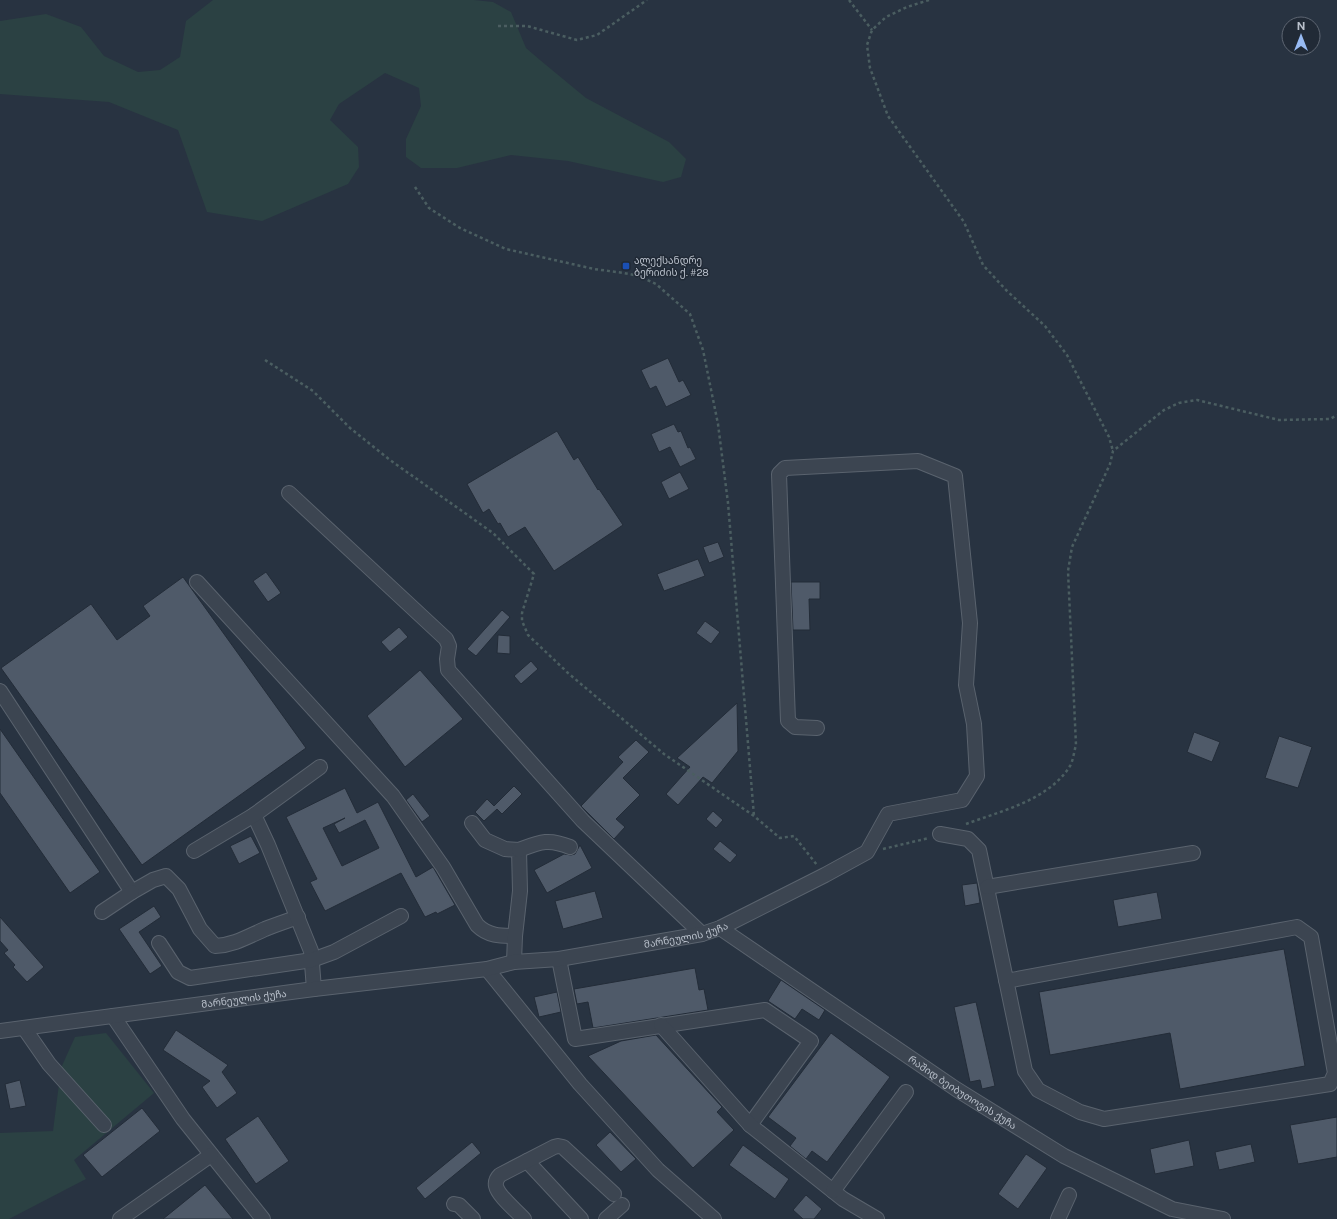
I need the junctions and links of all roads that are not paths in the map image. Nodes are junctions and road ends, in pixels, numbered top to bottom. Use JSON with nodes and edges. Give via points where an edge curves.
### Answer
{"nodes":[{"id":1,"x":289,"y":493,"type":"dead end"},
{"id":2,"x":197,"y":582,"type":"dead end"},
{"id":3,"x":0,"y":691,"type":"edge"},
{"id":4,"x":817,"y":728,"type":"dead end"},
{"id":5,"x":320,"y":767,"type":"dead end"},
{"id":6,"x":254,"y":815,"type":"junction"},
{"id":7,"x":472,"y":823,"type":"dead end"},
{"id":8,"x":940,"y":834,"type":"road end"},
{"id":9,"x":570,"y":847,"type":"dead end"},
{"id":10,"x":519,"y":850,"type":"junction"},
{"id":11,"x":194,"y":851,"type":"dead end"},
{"id":12,"x":1193,"y":853,"type":"dead end"},
{"id":13,"x":987,"y":887,"type":"junction"},
{"id":14,"x":132,"y":892,"type":"junction"},
{"id":15,"x":102,"y":912,"type":"dead end"},
{"id":16,"x":401,"y":916,"type":"dead end"},
{"id":17,"x":298,"y":917,"type":"junction"},
{"id":18,"x":720,"y":928,"type":"junction"},
{"id":19,"x":702,"y":934,"type":"junction"},
{"id":20,"x":515,"y":936,"type":"junction"},
{"id":21,"x":159,"y":943,"type":"dead end"},
{"id":22,"x":559,"y":959,"type":"junction"},
{"id":23,"x":312,"y":960,"type":"junction"},
{"id":24,"x":514,"y":962,"type":"junction"},
{"id":25,"x":488,"y":969,"type":"junction"},
{"id":26,"x":1006,"y":981,"type":"junction"},
{"id":27,"x":314,"y":988,"type":"junction"},
{"id":28,"x":113,"y":1016,"type":"junction"},
{"id":29,"x":661,"y":1025,"type":"junction"},
{"id":30,"x":2,"y":1027,"type":"edge"},
{"id":31,"x":24,"y":1028,"type":"junction"},
{"id":32,"x":906,"y":1092,"type":"dead end"},
{"id":33,"x":750,"y":1125,"type":"junction"},
{"id":34,"x":104,"y":1126,"type":"dead end"},
{"id":35,"x":211,"y":1155,"type":"junction"},
{"id":36,"x":527,"y":1161,"type":"junction"},
{"id":37,"x":833,"y":1191,"type":"junction"},
{"id":38,"x":1069,"y":1195,"type":"dead end"},
{"id":39,"x":454,"y":1204,"type":"dead end"},
{"id":40,"x":120,"y":1219,"type":"edge"},
{"id":41,"x":263,"y":1219,"type":"edge"},
{"id":42,"x":473,"y":1219,"type":"edge"},
{"id":43,"x":524,"y":1219,"type":"edge"},
{"id":44,"x":581,"y":1219,"type":"edge"},
{"id":45,"x":606,"y":1219,"type":"edge"},
{"id":46,"x":714,"y":1219,"type":"edge"},
{"id":47,"x":877,"y":1219,"type":"edge"},
{"id":48,"x":1058,"y":1219,"type":"edge"},
{"id":49,"x":1223,"y":1219,"type":"edge"}],
"edges":[{"from":1,"to":19,"type":"street","via":[[446,639],[449,646],[448,670],[583,822]]},
{"from":2,"to":20,"type":"street","via":[[393,796],[443,867],[477,925],[483,931],[497,936]]},
{"from":3,"to":14,"type":"street"},
{"from":4,"to":18,"type":"street","name":"მარნეულის ქუჩა","via":[[795,727],[788,721],[779,474],[785,468],[918,461],[955,476],[970,623],[966,685],[974,724],[977,776],[962,800],[888,814],[867,852]]},
{"from":5,"to":6,"type":"street"},
{"from":6,"to":11,"type":"street"},
{"from":6,"to":17,"type":"street"},
{"from":7,"to":10,"type":"street","via":[[485,840],[505,849]]},
{"from":8,"to":13,"type":"street","via":[[968,839],[979,850]]},
{"from":9,"to":10,"type":"street","via":[[558,842],[544,841]]},
{"from":10,"to":20,"type":"street","via":[[520,891]]},
{"from":12,"to":13,"type":"street"},
{"from":13,"to":26,"type":"street"},
{"from":14,"to":15,"type":"street"},
{"from":14,"to":17,"type":"street","via":[[166,876],[179,889],[200,929],[214,946],[228,945]]},
{"from":16,"to":23,"type":"street","via":[[334,952]]},
{"from":17,"to":23,"type":"street","via":[[311,950]]},
{"from":18,"to":19,"type":"street","name":"მარნეულის ქუჩა"},
{"from":18,"to":49,"type":"street","name":"რაშიდ ბეიბუთოვის ქუჩა","via":[[956,1089],[1064,1156],[1172,1209]]},
{"from":19,"to":22,"type":"street","name":"მარნეულის ქუჩა"},
{"from":20,"to":24,"type":"street"},
{"from":21,"to":23,"type":"street","via":[[178,972],[190,978]]},
{"from":22,"to":24,"type":"street","name":"მარნეულის ქუჩა"},
{"from":22,"to":29,"type":"street","via":[[575,1038]]},
{"from":23,"to":27,"type":"street"},
{"from":24,"to":25,"type":"street","name":"მარნეულის ქუჩა"},
{"from":25,"to":27,"type":"street","name":"მარნეულის ქუჩა"},
{"from":25,"to":46,"type":"street","via":[[580,1084],[653,1164]]},
{"from":26,"to":26,"type":"street","via":[[1025,1071],[1038,1090],[1080,1112],[1104,1119],[1330,1084],[1334,1073],[1311,937],[1297,927]]},
{"from":27,"to":28,"type":"street","name":"მარნეულის ქუჩა"},
{"from":28,"to":31,"type":"street","name":"მარნეულის ქუჩა"},
{"from":28,"to":35,"type":"street","via":[[183,1119]]},
{"from":29,"to":33,"type":"street"},
{"from":29,"to":33,"type":"street","via":[[765,1010],[811,1041]]},
{"from":30,"to":31,"type":"street","name":"მარნეულის ქუჩა"},
{"from":31,"to":34,"type":"street","via":[[49,1064]]},
{"from":32,"to":37,"type":"street"},
{"from":33,"to":37,"type":"street"},
{"from":35,"to":40,"type":"street"},
{"from":35,"to":41,"type":"street"},
{"from":36,"to":43,"type":"street","via":[[500,1175],[496,1180],[500,1194]]},
{"from":36,"to":44,"type":"street"},
{"from":36,"to":45,"type":"street","via":[[554,1147],[563,1147],[618,1200]]},
{"from":37,"to":47,"type":"street"},
{"from":38,"to":48,"type":"street"},
{"from":39,"to":42,"type":"street","via":[[460,1205]]}]}
